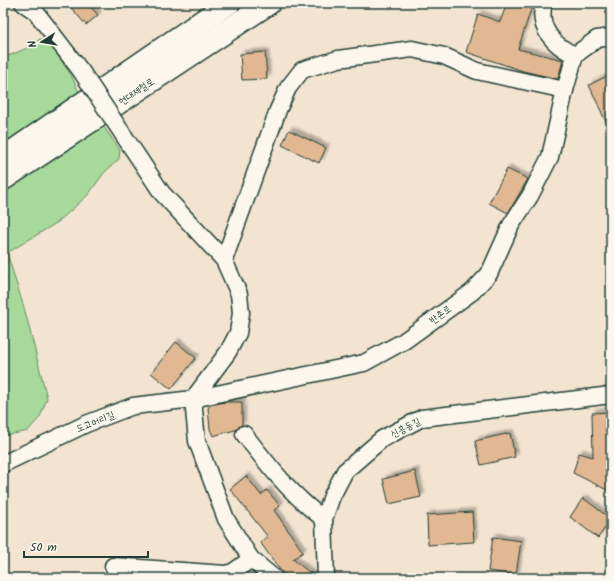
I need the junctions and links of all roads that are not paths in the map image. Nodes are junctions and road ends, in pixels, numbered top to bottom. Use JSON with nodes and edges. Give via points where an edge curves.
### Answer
{"nodes":[{"id":1,"x":23,"y":3,"type":"edge"},
{"id":2,"x":229,"y":3,"type":"edge"},
{"id":3,"x":269,"y":3,"type":"edge"},
{"id":4,"x":544,"y":3,"type":"edge"},
{"id":5,"x":611,"y":37,"type":"edge"},
{"id":6,"x":575,"y":55,"type":"junction"},
{"id":7,"x":565,"y":90,"type":"junction"},
{"id":8,"x":3,"y":158,"type":"edge"},
{"id":9,"x":3,"y":179,"type":"edge"},
{"id":10,"x":224,"y":260,"type":"junction"},
{"id":11,"x":611,"y":395,"type":"edge"},
{"id":12,"x":193,"y":399,"type":"junction"},
{"id":13,"x":244,"y":434,"type":"dead end"},
{"id":14,"x":3,"y":464,"type":"edge"},
{"id":15,"x":324,"y":519,"type":"junction"},
{"id":16,"x":251,"y":559,"type":"junction"},
{"id":17,"x":113,"y":566,"type":"dead end"},
{"id":18,"x":274,"y":578,"type":"edge"},
{"id":19,"x":326,"y":578,"type":"edge"}],
"edges":[{"from":1,"to":10,"type":"street","bridge":true,"via":[[35,11],[81,72],[162,193]]},
{"from":2,"to":8,"type":"highway","name":"현대제철로"},
{"from":3,"to":9,"type":"highway","name":"현대제철로"},
{"from":4,"to":6,"type":"street","via":[[542,16],[553,41],[561,49]]},
{"from":5,"to":6,"type":"street","via":[[597,39]]},
{"from":6,"to":7,"type":"street","name":"반촌로"},
{"from":7,"to":10,"type":"street","via":[[477,71],[444,56],[412,49],[338,59],[302,70],[288,88],[278,110]]},
{"from":7,"to":12,"type":"street","name":"반촌로","via":[[550,156],[530,196],[511,225],[490,274],[472,292],[404,341],[364,363]]},
{"from":10,"to":12,"type":"street","via":[[238,294],[241,314],[238,333],[228,352]]},
{"from":11,"to":15,"type":"street","name":"신흥동길","via":[[422,418],[382,439],[345,471]]},
{"from":12,"to":14,"type":"street","name":"도고머리길","via":[[133,406],[86,424]]},
{"from":12,"to":16,"type":"street","via":[[197,441],[226,519]]},
{"from":13,"to":15,"type":"street","via":[[287,487],[305,506]]},
{"from":15,"to":19,"type":"street","name":"신흥동길"},
{"from":16,"to":17,"type":"street","via":[[233,572],[225,574]]},
{"from":16,"to":18,"type":"street"}]}
